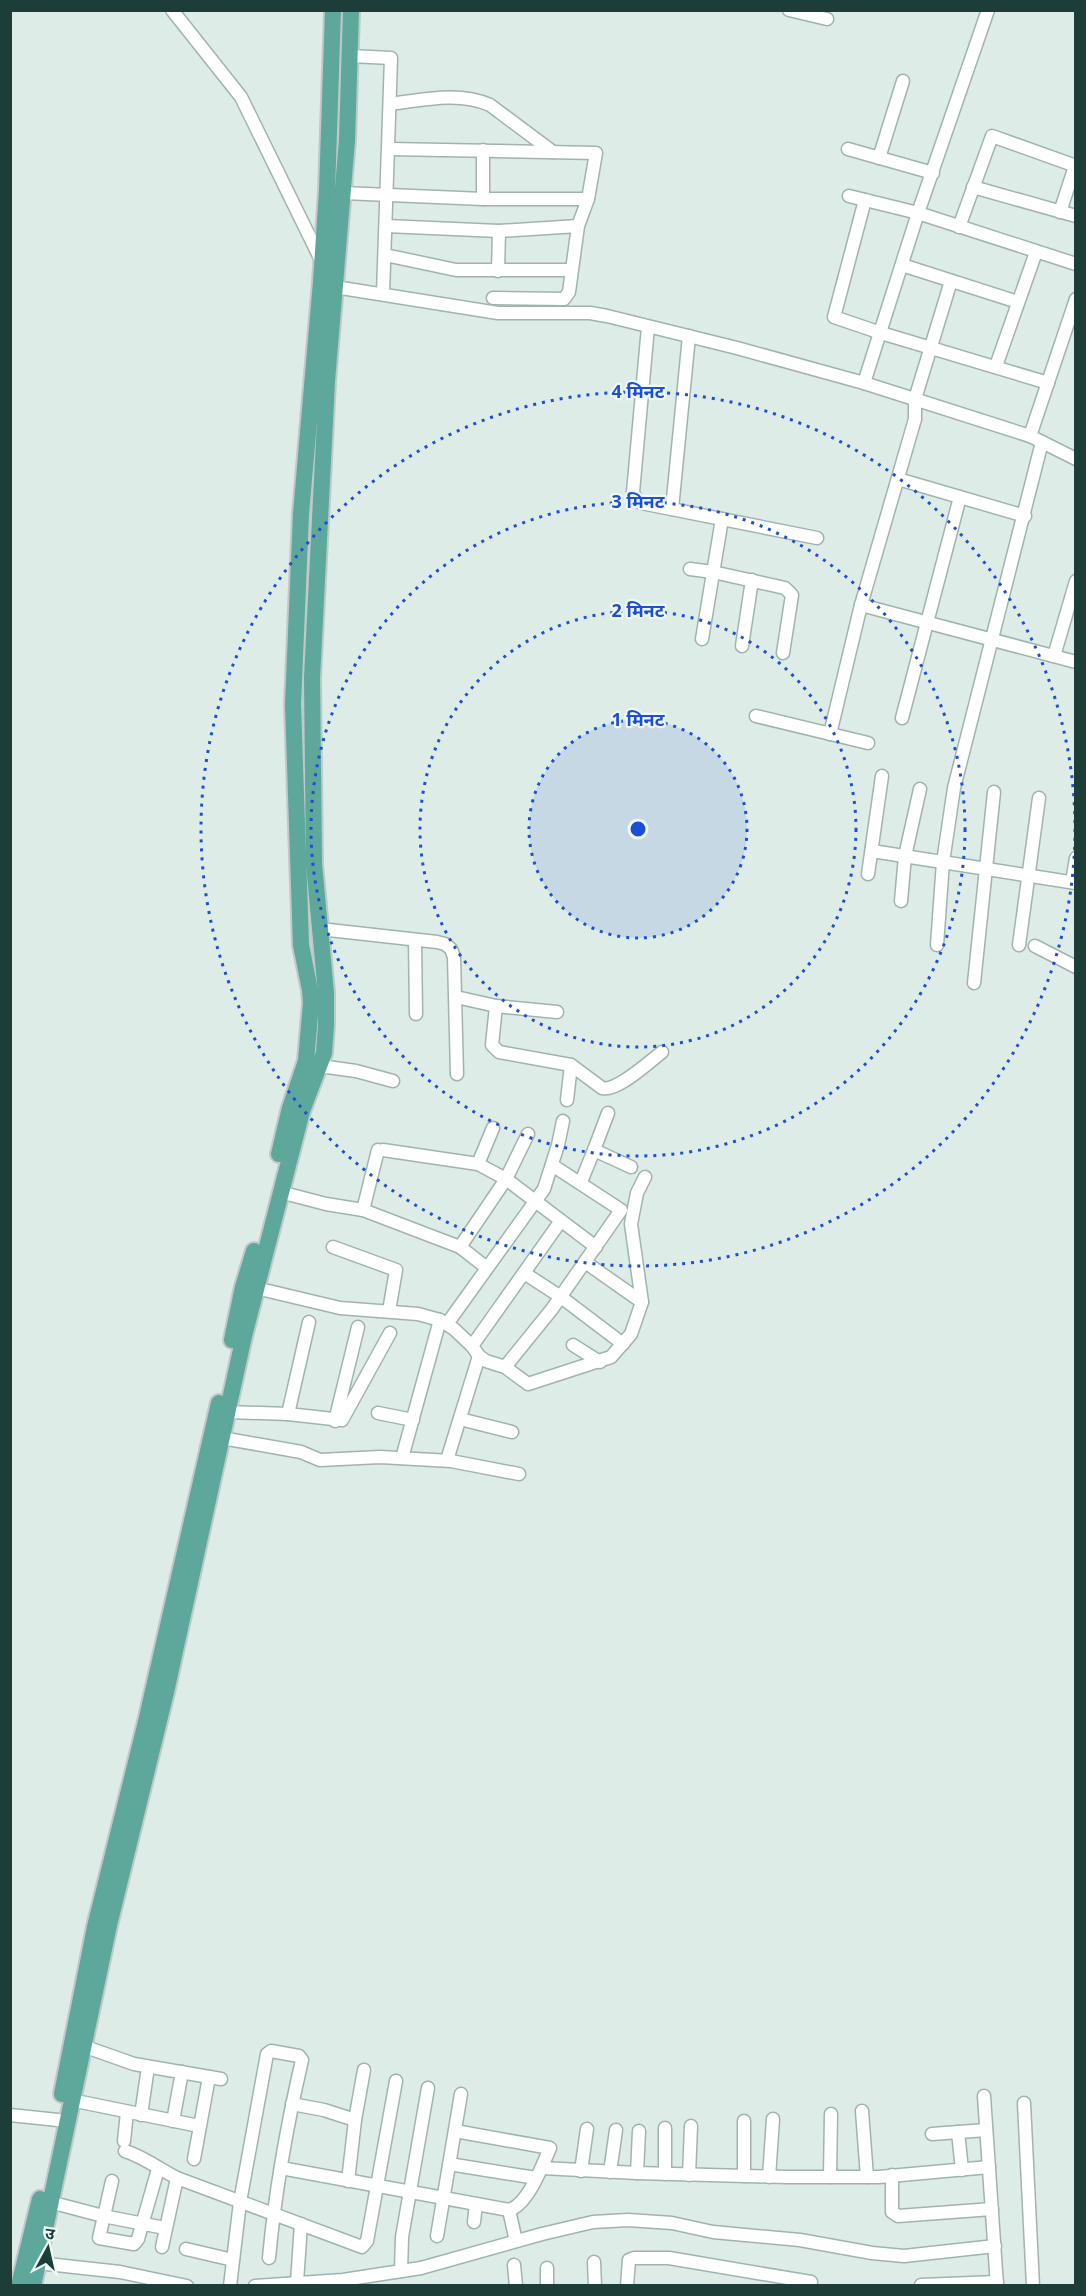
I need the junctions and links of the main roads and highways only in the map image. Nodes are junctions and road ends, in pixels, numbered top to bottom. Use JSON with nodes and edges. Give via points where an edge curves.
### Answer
{"nodes":[{"id":1,"x":333,"y":10,"type":"edge"},
{"id":2,"x":351,"y":10,"type":"edge"},
{"id":3,"x":326,"y":310,"type":"junction"},
{"id":4,"x":267,"y":1223,"type":"junction"},
{"id":5,"x":19,"y":2286,"type":"edge"},
{"id":6,"x":33,"y":2286,"type":"edge"}],
"edges":[{"from":1,"to":3,"type":"main road","via":[[322,262]]},
{"from":2,"to":3,"type":"main road","via":[[343,193],[335,287]]},
{"from":3,"to":4,"type":"main road","via":[[300,514],[293,704],[301,945],[311,1003],[306,1061],[290,1108]]},
{"from":3,"to":4,"type":"main road","via":[[327,381],[312,678],[314,864],[326,1025],[324,1053]]},
{"from":4,"to":5,"type":"main road","via":[[243,1287],[147,1719],[95,1927],[58,2120]]},
{"from":4,"to":6,"type":"main road","via":[[256,1288],[70,2100]]}]}
